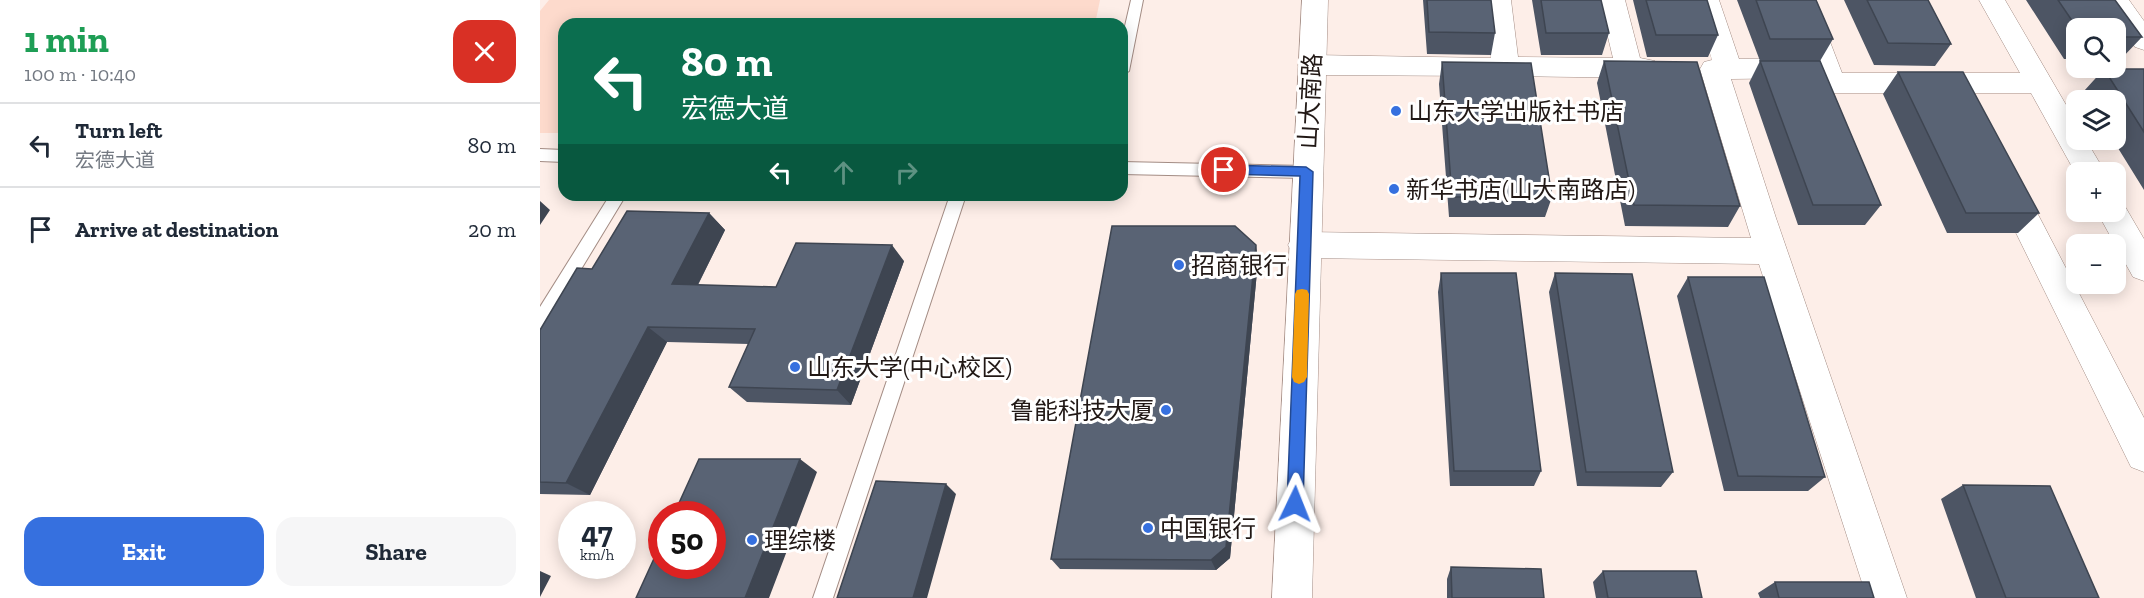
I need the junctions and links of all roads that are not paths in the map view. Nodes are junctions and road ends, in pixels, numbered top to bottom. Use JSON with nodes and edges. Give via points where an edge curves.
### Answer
{"nodes":[{"id":1,"x":1137,"y":0,"type":"edge"},
{"id":2,"x":1315,"y":0,"type":"edge"},
{"id":3,"x":1498,"y":0,"type":"edge"},
{"id":4,"x":1612,"y":0,"type":"edge"},
{"id":5,"x":1706,"y":0,"type":"edge"},
{"id":6,"x":1801,"y":0,"type":"edge"},
{"id":7,"x":1992,"y":0,"type":"edge"},
{"id":8,"x":2116,"y":0,"type":"edge"},
{"id":9,"x":2144,"y":41,"type":"edge"},
{"id":10,"x":1128,"y":43,"type":"edge"},
{"id":11,"x":1312,"y":65,"type":"junction"},
{"id":12,"x":1505,"y":66,"type":"junction"},
{"id":13,"x":1629,"y":68,"type":"junction"},
{"id":14,"x":1827,"y":68,"type":"junction"},
{"id":15,"x":1702,"y":69,"type":"junction"},
{"id":16,"x":1956,"y":83,"type":"junction"},
{"id":17,"x":2040,"y":83,"type":"junction"},
{"id":18,"x":1972,"y":115,"type":"edge"},
{"id":19,"x":540,"y":155,"type":"edge"},
{"id":20,"x":558,"y":156,"type":"edge"},
{"id":21,"x":1994,"y":158,"type":"edge"},
{"id":22,"x":2084,"y":162,"type":"edge"},
{"id":23,"x":1128,"y":168,"type":"edge"},
{"id":24,"x":1306,"y":172,"type":"junction"},
{"id":25,"x":614,"y":201,"type":"edge"},
{"id":26,"x":956,"y":201,"type":"edge"},
{"id":27,"x":2118,"y":222,"type":"edge"},
{"id":28,"x":1304,"y":245,"type":"junction"},
{"id":29,"x":1771,"y":251,"type":"junction"},
{"id":30,"x":2144,"y":268,"type":"edge"},
{"id":31,"x":540,"y":322,"type":"edge"},
{"id":32,"x":2144,"y":455,"type":"edge"},
{"id":33,"x":823,"y":598,"type":"edge"},
{"id":34,"x":1292,"y":598,"type":"edge"},
{"id":35,"x":1887,"y":598,"type":"edge"}],
"edges":[{"from":1,"to":10,"type":"lane"},
{"from":2,"to":11,"type":"street","name":"山大南路"},
{"from":3,"to":12,"type":"street"},
{"from":4,"to":13,"type":"street"},
{"from":5,"to":15,"type":"street"},
{"from":6,"to":14,"type":"street"},
{"from":7,"to":17,"type":"street"},
{"from":8,"to":9,"type":"street"},
{"from":11,"to":12,"type":"street"},
{"from":11,"to":24,"type":"street","name":"山大南路"},
{"from":12,"to":13,"type":"street"},
{"from":13,"to":15,"type":"street"},
{"from":14,"to":15,"type":"street"},
{"from":14,"to":16,"type":"street","via":[[1832,83]]},
{"from":15,"to":29,"type":"street"},
{"from":16,"to":17,"type":"street"},
{"from":16,"to":18,"type":"street"},
{"from":17,"to":22,"type":"street"},
{"from":19,"to":20,"type":"lane"},
{"from":21,"to":32,"type":"street"},
{"from":23,"to":24,"type":"lane"},
{"from":24,"to":28,"type":"street","name":"山大南路"},
{"from":25,"to":31,"type":"lane"},
{"from":26,"to":33,"type":"lane"},
{"from":27,"to":30,"type":"street"},
{"from":28,"to":29,"type":"street"},
{"from":28,"to":34,"type":"street","name":"山大南路"},
{"from":29,"to":35,"type":"street"}]}
